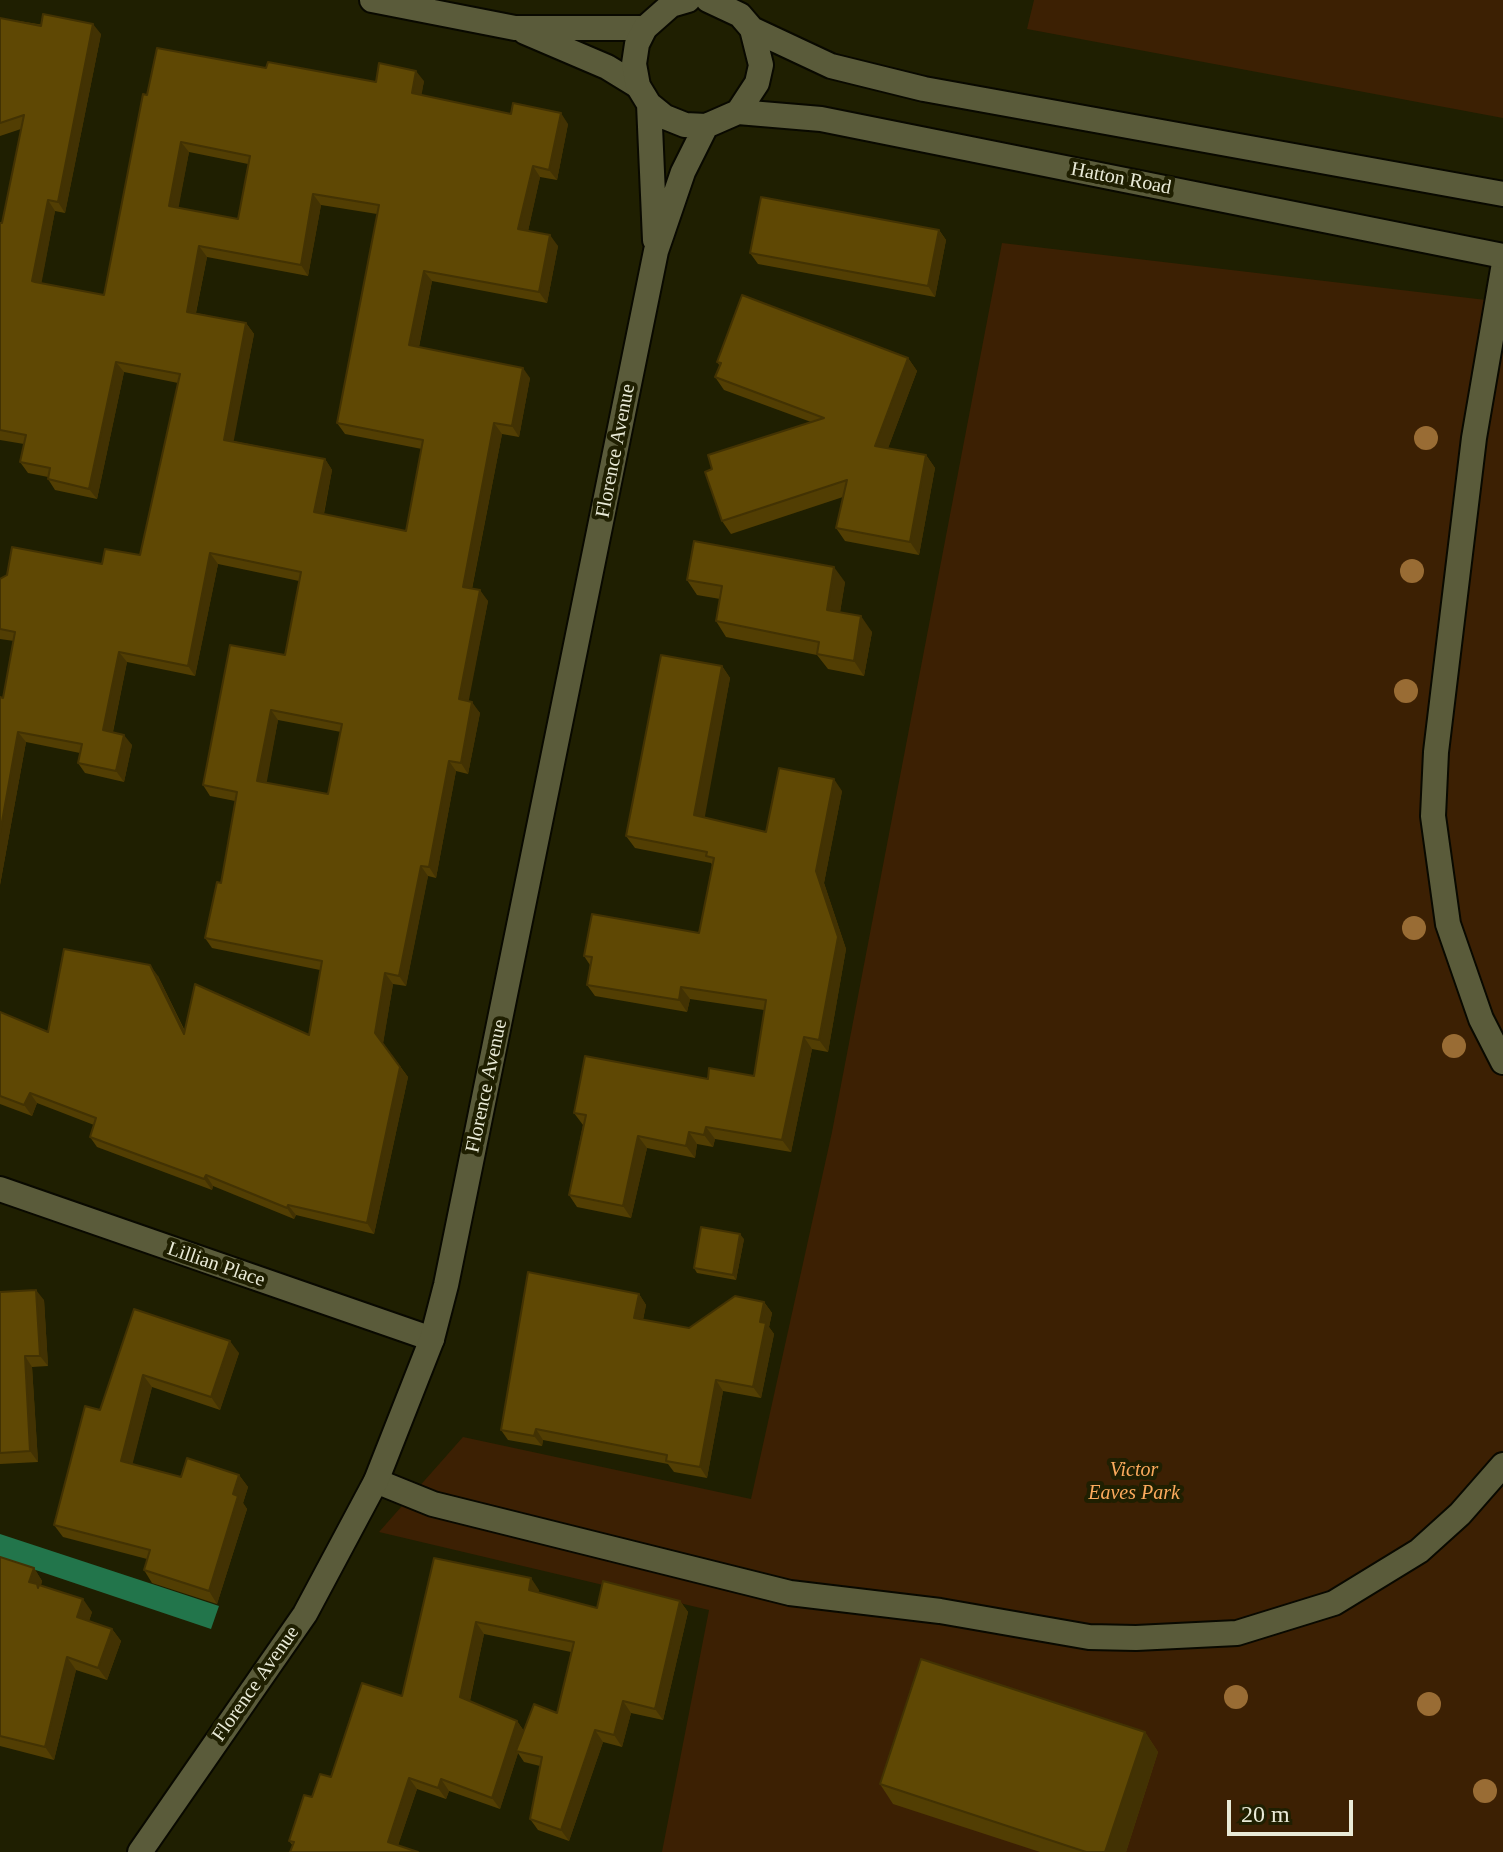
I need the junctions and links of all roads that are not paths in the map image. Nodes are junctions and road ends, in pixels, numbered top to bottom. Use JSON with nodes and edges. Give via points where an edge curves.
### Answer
{"nodes":[{"id":1,"x":372,"y":0,"type":"edge"},
{"id":2,"x":688,"y":0,"type":"edge"},
{"id":3,"x":708,"y":0,"type":"edge"},
{"id":4,"x":742,"y":15,"type":"edge"},
{"id":5,"x":515,"y":28,"type":"junction"},
{"id":6,"x":645,"y":28,"type":"junction"},
{"id":7,"x":643,"y":95,"type":"junction"},
{"id":8,"x":738,"y":112,"type":"junction"},
{"id":9,"x":706,"y":126,"type":"junction"},
{"id":10,"x":1503,"y":194,"type":"edge"},
{"id":11,"x":656,"y":251,"type":"junction"},
{"id":12,"x":1503,"y":256,"type":"edge"},
{"id":13,"x":1503,"y":269,"type":"edge"},
{"id":14,"x":1503,"y":1062,"type":"edge"},
{"id":15,"x":0,"y":1189,"type":"edge"},
{"id":16,"x":432,"y":1339,"type":"junction"},
{"id":17,"x":1503,"y":1465,"type":"edge"},
{"id":18,"x":376,"y":1481,"type":"junction"},
{"id":19,"x":140,"y":1852,"type":"edge"}],
"edges":[{"from":1,"to":5,"type":"street"},
{"from":2,"to":6,"type":"street","via":[[671,5]]},
{"from":3,"to":4,"type":"street"},
{"from":4,"to":8,"type":"street","via":[[761,65],[757,83]]},
{"from":4,"to":10,"type":"street","via":[[831,66],[924,89]]},
{"from":5,"to":6,"type":"street"},
{"from":5,"to":7,"type":"street","via":[[607,67]]},
{"from":6,"to":7,"type":"street","name":"Florence Avenue","via":[[634,64]]},
{"from":7,"to":9,"type":"street","via":[[665,117]]},
{"from":7,"to":11,"type":"street","name":"Florence Avenue"},
{"from":8,"to":9,"type":"street"},
{"from":8,"to":12,"type":"street","name":"Hatton Road","via":[[835,121]]},
{"from":9,"to":11,"type":"street","name":"Florence Avenue","via":[[683,172]]},
{"from":11,"to":16,"type":"street","name":"Florence Avenue"},
{"from":13,"to":14,"type":"street","via":[[1474,438],[1433,816],[1448,924],[1481,1019]]},
{"from":15,"to":16,"type":"street","name":"Lillian Place"},
{"from":16,"to":18,"type":"street","name":"Florence Avenue"},
{"from":17,"to":18,"type":"street","via":[[1419,1551],[1334,1603],[1237,1633],[1136,1638],[1089,1637],[940,1611],[790,1593],[433,1504]]},
{"from":18,"to":19,"type":"street","name":"Florence Avenue","via":[[305,1614]]}]}
